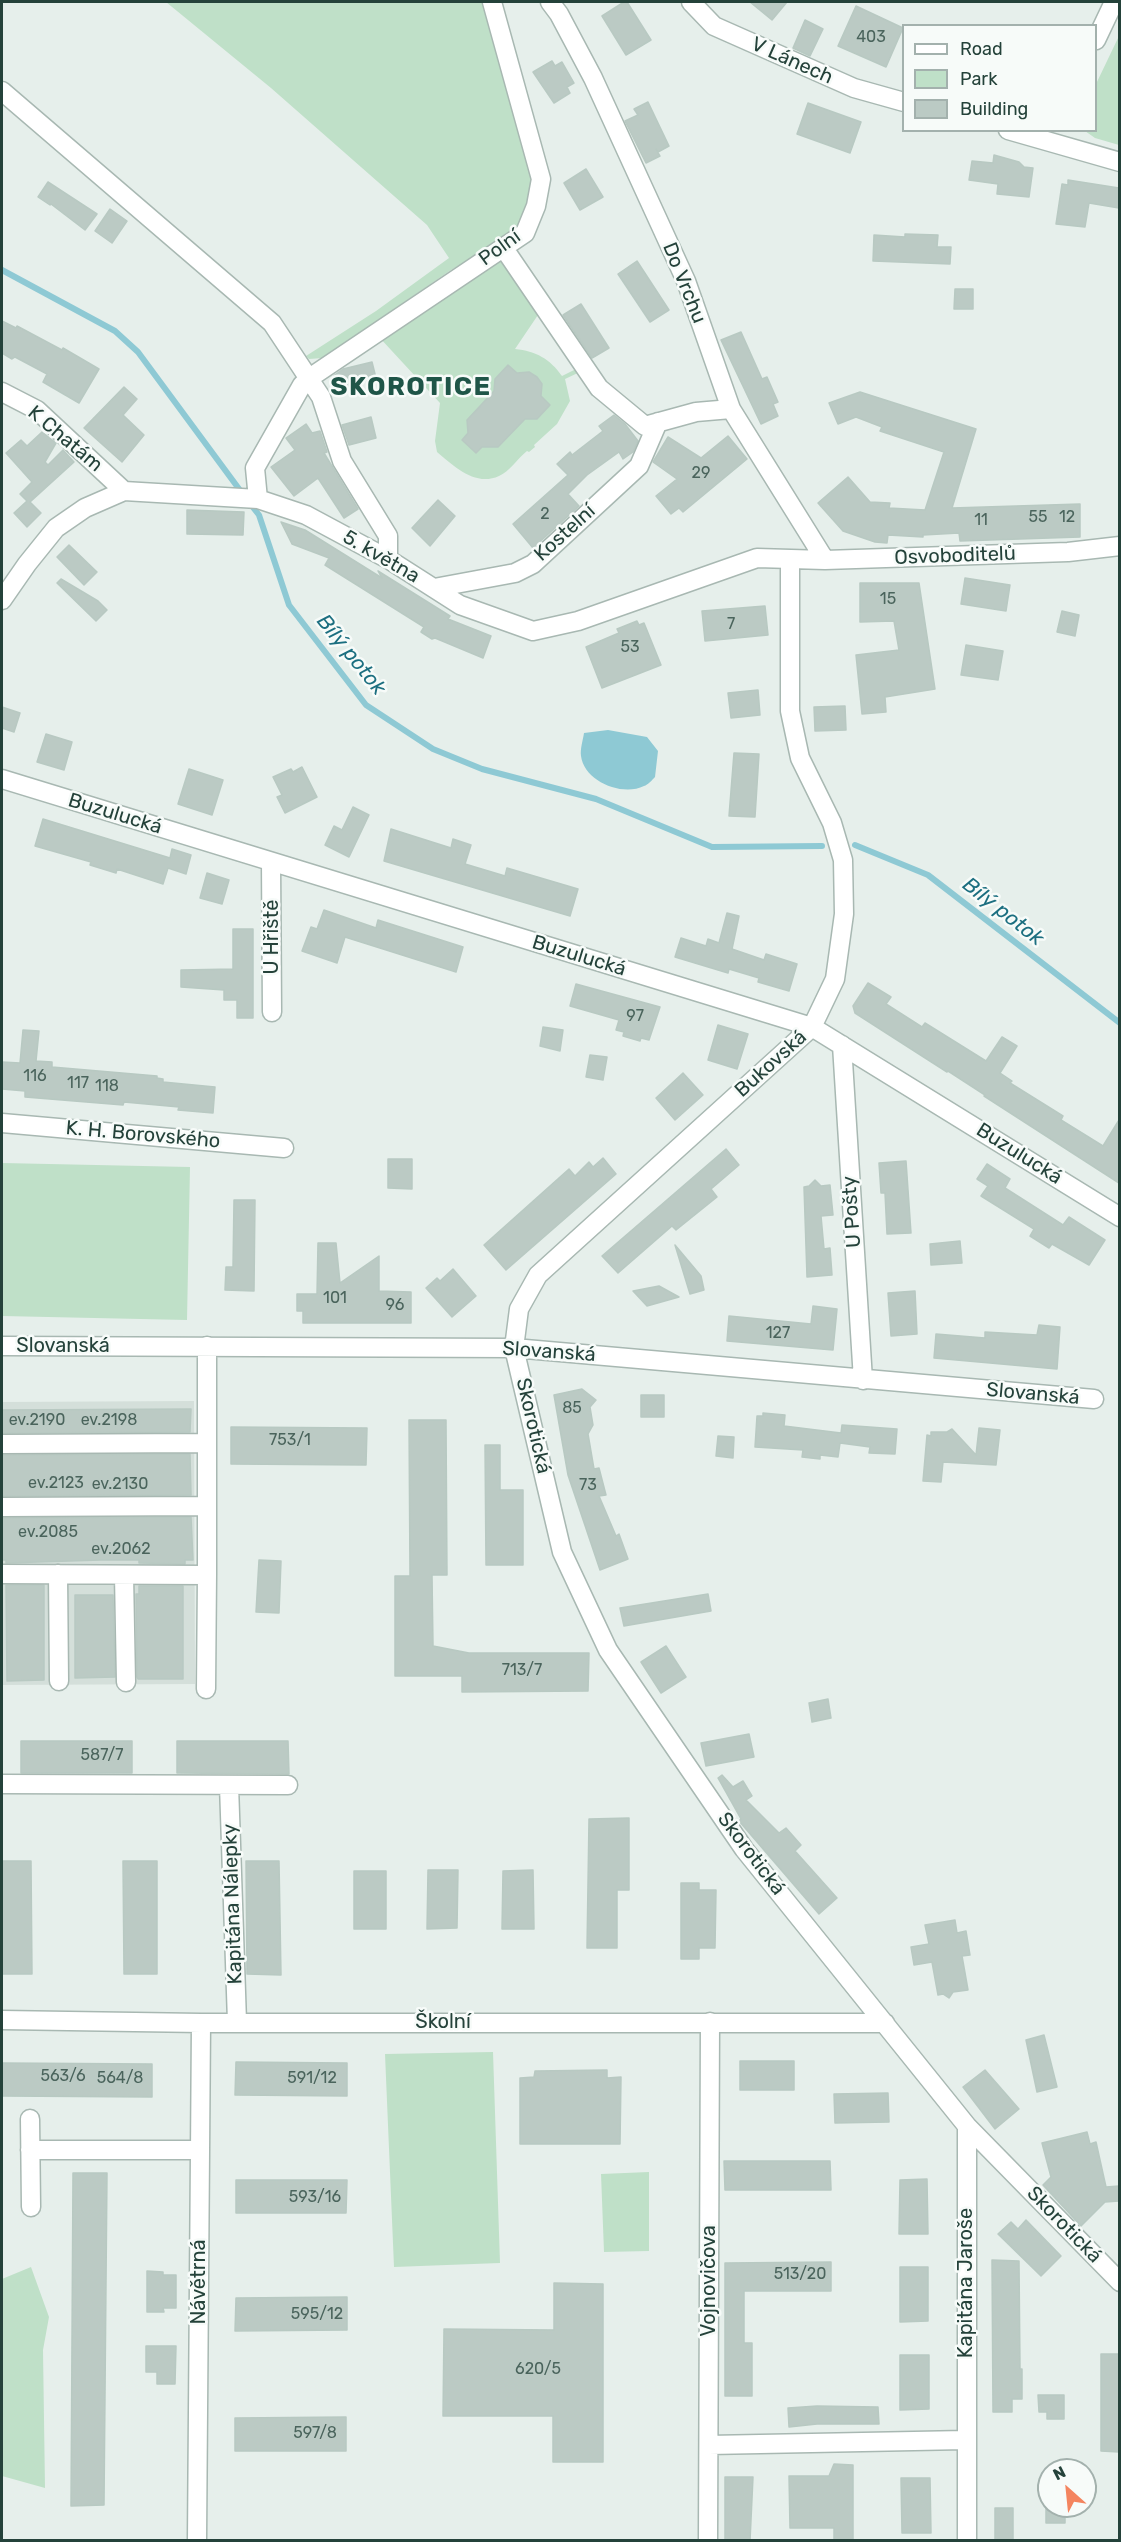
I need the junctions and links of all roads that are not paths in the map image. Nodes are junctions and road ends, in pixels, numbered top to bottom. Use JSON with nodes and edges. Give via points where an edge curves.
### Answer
{"nodes":[{"id":1,"x":492,"y":2,"type":"edge"},
{"id":2,"x":550,"y":2,"type":"edge"},
{"id":3,"x":691,"y":2,"type":"edge"},
{"id":4,"x":1114,"y":2,"type":"edge"},
{"id":5,"x":1097,"y":36,"type":"edge"},
{"id":6,"x":2,"y":91,"type":"edge"},
{"id":7,"x":902,"y":102,"type":"edge"},
{"id":8,"x":1022,"y":132,"type":"edge"},
{"id":9,"x":1049,"y":136,"type":"edge"},
{"id":10,"x":1119,"y":162,"type":"edge"},
{"id":11,"x":503,"y":247,"type":"junction"},
{"id":12,"x":308,"y":379,"type":"junction"},
{"id":13,"x":2,"y":392,"type":"edge"},
{"id":14,"x":731,"y":409,"type":"junction"},
{"id":15,"x":658,"y":422,"type":"junction"},
{"id":16,"x":124,"y":490,"type":"junction"},
{"id":17,"x":257,"y":499,"type":"junction"},
{"id":18,"x":1119,"y":546,"type":"edge"},
{"id":19,"x":388,"y":559,"type":"junction"},
{"id":20,"x":825,"y":560,"type":"junction"},
{"id":21,"x":790,"y":561,"type":"junction"},
{"id":22,"x":434,"y":588,"type":"junction"},
{"id":23,"x":2,"y":600,"type":"edge"},
{"id":24,"x":2,"y":778,"type":"edge"},
{"id":25,"x":272,"y":862,"type":"junction"},
{"id":26,"x":272,"y":1012,"type":"dead end"},
{"id":27,"x":812,"y":1027,"type":"junction"},
{"id":28,"x":842,"y":1045,"type":"junction"},
{"id":29,"x":2,"y":1123,"type":"edge"},
{"id":30,"x":284,"y":1148,"type":"dead end"},
{"id":31,"x":1119,"y":1217,"type":"edge"},
{"id":32,"x":2,"y":1346,"type":"edge"},
{"id":33,"x":207,"y":1346,"type":"junction"},
{"id":34,"x":514,"y":1348,"type":"junction"},
{"id":35,"x":862,"y":1380,"type":"junction"},
{"id":36,"x":1094,"y":1399,"type":"dead end"},
{"id":37,"x":206,"y":1443,"type":"junction"},
{"id":38,"x":2,"y":1444,"type":"edge"},
{"id":39,"x":206,"y":1506,"type":"junction"},
{"id":40,"x":2,"y":1507,"type":"edge"},
{"id":41,"x":2,"y":1574,"type":"edge"},
{"id":42,"x":58,"y":1574,"type":"junction"},
{"id":43,"x":124,"y":1575,"type":"junction"},
{"id":44,"x":207,"y":1575,"type":"junction"},
{"id":45,"x":59,"y":1681,"type":"dead end"},
{"id":46,"x":126,"y":1682,"type":"dead end"},
{"id":47,"x":206,"y":1689,"type":"dead end"},
{"id":48,"x":2,"y":1784,"type":"edge"},
{"id":49,"x":229,"y":1785,"type":"junction"},
{"id":50,"x":288,"y":1785,"type":"dead end"},
{"id":51,"x":2,"y":2020,"type":"edge"},
{"id":52,"x":237,"y":2022,"type":"junction"},
{"id":53,"x":710,"y":2022,"type":"junction"},
{"id":54,"x":201,"y":2023,"type":"junction"},
{"id":55,"x":885,"y":2023,"type":"junction"},
{"id":56,"x":30,"y":2119,"type":"dead end"},
{"id":57,"x":967,"y":2126,"type":"junction"},
{"id":58,"x":30,"y":2150,"type":"junction"},
{"id":59,"x":200,"y":2150,"type":"junction"},
{"id":60,"x":31,"y":2207,"type":"dead end"},
{"id":61,"x":1119,"y":2282,"type":"edge"},
{"id":62,"x":965,"y":2440,"type":"junction"},
{"id":63,"x":709,"y":2445,"type":"junction"},
{"id":64,"x":197,"y":2541,"type":"edge"},
{"id":65,"x":708,"y":2541,"type":"edge"},
{"id":66,"x":967,"y":2541,"type":"edge"}],
"edges":[{"from":1,"to":11,"type":"street","name":"Polní","via":[[541,179],[525,233]]},
{"from":2,"to":14,"type":"street","name":"Do Vrchu","via":[[593,78],[686,281]]},
{"from":3,"to":7,"type":"street","name":"V Lánech","via":[[714,26],[854,88]]},
{"from":4,"to":5,"type":"street"},
{"from":6,"to":12,"type":"street","via":[[272,323]]},
{"from":8,"to":9,"type":"street"},
{"from":9,"to":10,"type":"street"},
{"from":11,"to":12,"type":"street","name":"Polní"},
{"from":11,"to":15,"type":"street","via":[[599,388],[645,426]]},
{"from":12,"to":17,"type":"street","name":"Polní","via":[[255,468]]},
{"from":12,"to":19,"type":"street","via":[[321,397],[342,461],[388,536]]},
{"from":13,"to":16,"type":"street","name":"K Chatám","via":[[38,410]]},
{"from":14,"to":15,"type":"street","via":[[696,412]]},
{"from":14,"to":20,"type":"street","name":"Do Vrchu"},
{"from":15,"to":22,"type":"street","name":"Kostelní","via":[[639,466],[532,564],[515,573]]},
{"from":16,"to":17,"type":"street","name":"5. května"},
{"from":16,"to":23,"type":"street","name":"5. května","via":[[85,508],[56,528]]},
{"from":17,"to":19,"type":"street","name":"5. května","via":[[306,515]]},
{"from":18,"to":20,"type":"street","name":"Osvoboditelů","via":[[1068,552]]},
{"from":19,"to":22,"type":"street","name":"5. května"},
{"from":20,"to":21,"type":"street","name":"Osvoboditelů"},
{"from":21,"to":22,"type":"street","name":"5. května","via":[[757,558],[578,621],[533,631],[460,605]]},
{"from":21,"to":27,"type":"street","name":"Bukovská","via":[[790,711],[800,758],[832,823],[843,860],[844,914],[835,979]]},
{"from":24,"to":25,"type":"street","name":"Buzulucká"},
{"from":25,"to":26,"type":"street","name":"U Hřiště"},
{"from":25,"to":27,"type":"street","name":"Buzulucká"},
{"from":27,"to":28,"type":"street","name":"Buzulucká"},
{"from":27,"to":34,"type":"street","name":"Bukovská","via":[[538,1275],[519,1309]]},
{"from":28,"to":31,"type":"street","name":"Buzulucká"},
{"from":28,"to":35,"type":"street","name":"U Pošty"},
{"from":29,"to":30,"type":"street","name":"K. H. Borovského"},
{"from":32,"to":33,"type":"street","name":"Slovanská"},
{"from":33,"to":34,"type":"street","name":"Slovanská"},
{"from":33,"to":37,"type":"street"},
{"from":34,"to":35,"type":"street","name":"Slovanská"},
{"from":34,"to":55,"type":"street","name":"Skorotická","via":[[562,1552],[608,1650],[744,1848]]},
{"from":35,"to":36,"type":"street","name":"Slovanská"},
{"from":37,"to":38,"type":"street"},
{"from":37,"to":39,"type":"street"},
{"from":39,"to":40,"type":"street"},
{"from":39,"to":44,"type":"street"},
{"from":41,"to":42,"type":"street"},
{"from":42,"to":43,"type":"street"},
{"from":42,"to":45,"type":"street"},
{"from":43,"to":44,"type":"street"},
{"from":43,"to":46,"type":"street"},
{"from":44,"to":47,"type":"street"},
{"from":48,"to":49,"type":"street"},
{"from":49,"to":50,"type":"street"},
{"from":49,"to":52,"type":"street","name":"Kapitána Nálepky"},
{"from":51,"to":54,"type":"street","name":"Školní"},
{"from":52,"to":53,"type":"street","name":"Školní"},
{"from":52,"to":54,"type":"street","name":"Školní"},
{"from":53,"to":55,"type":"street","name":"Školní"},
{"from":53,"to":63,"type":"street","name":"Vojnovičova"},
{"from":54,"to":59,"type":"street","name":"Návětrná"},
{"from":55,"to":57,"type":"street","name":"Skorotická"},
{"from":56,"to":58,"type":"street"},
{"from":57,"to":61,"type":"street","name":"Skorotická"},
{"from":57,"to":62,"type":"street","name":"Kapitána Jaroše"},
{"from":58,"to":59,"type":"street"},
{"from":58,"to":60,"type":"street"},
{"from":59,"to":64,"type":"street","name":"Návětrná"},
{"from":62,"to":63,"type":"street"},
{"from":62,"to":66,"type":"street","name":"Kapitána Jaroše"},
{"from":63,"to":65,"type":"street","name":"Vojnovičova"}]}
